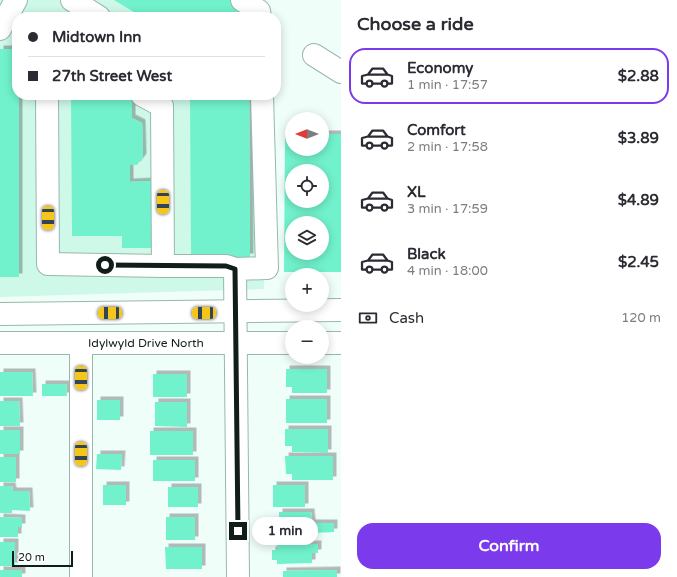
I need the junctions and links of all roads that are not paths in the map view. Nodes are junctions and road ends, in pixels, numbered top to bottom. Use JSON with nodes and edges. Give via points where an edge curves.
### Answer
{"nodes":[{"id":1,"x":16,"y":0,"type":"edge"},
{"id":2,"x":72,"y":0,"type":"edge"},
{"id":3,"x":242,"y":0,"type":"edge"},
{"id":4,"x":91,"y":12,"type":"edge"},
{"id":5,"x":260,"y":12,"type":"edge"},
{"id":6,"x":0,"y":29,"type":"edge"},
{"id":7,"x":0,"y":33,"type":"edge"},
{"id":8,"x":12,"y":33,"type":"edge"},
{"id":9,"x":314,"y":55,"type":"dead end"},
{"id":10,"x":341,"y":72,"type":"edge"},
{"id":11,"x":48,"y":100,"type":"edge"},
{"id":12,"x":262,"y":100,"type":"edge"},
{"id":13,"x":163,"y":101,"type":"edge"},
{"id":14,"x":163,"y":266,"type":"junction"},
{"id":15,"x":235,"y":269,"type":"junction"},
{"id":16,"x":341,"y":310,"type":"edge"},
{"id":17,"x":235,"y":312,"type":"junction"},
{"id":18,"x":0,"y":314,"type":"edge"},
{"id":19,"x":0,"y":343,"type":"edge"},
{"id":20,"x":81,"y":343,"type":"junction"},
{"id":21,"x":235,"y":343,"type":"junction"},
{"id":22,"x":285,"y":343,"type":"edge"},
{"id":23,"x":329,"y":343,"type":"edge"},
{"id":24,"x":341,"y":343,"type":"edge"},
{"id":25,"x":81,"y":577,"type":"edge"},
{"id":26,"x":238,"y":577,"type":"edge"}],
"edges":[{"from":1,"to":6,"type":"main road"},
{"from":2,"to":4,"type":"main road"},
{"from":3,"to":5,"type":"main road"},
{"from":7,"to":8,"type":"main road"},
{"from":9,"to":10,"type":"main road"},
{"from":11,"to":14,"type":"main road","via":[[48,264]]},
{"from":12,"to":15,"type":"main road","via":[[267,268]]},
{"from":13,"to":14,"type":"main road"},
{"from":14,"to":15,"type":"main road","via":[[226,266]]},
{"from":15,"to":17,"type":"main road"},
{"from":16,"to":17,"type":"main road"},
{"from":17,"to":18,"type":"main road"},
{"from":17,"to":21,"type":"main road"},
{"from":19,"to":20,"type":"main road","name":"Idylwyld Drive North"},
{"from":20,"to":21,"type":"main road","name":"Idylwyld Drive North"},
{"from":20,"to":25,"type":"main road"},
{"from":21,"to":22,"type":"main road","name":"Idylwyld Drive North"},
{"from":21,"to":26,"type":"main road"},
{"from":23,"to":24,"type":"main road"}]}
